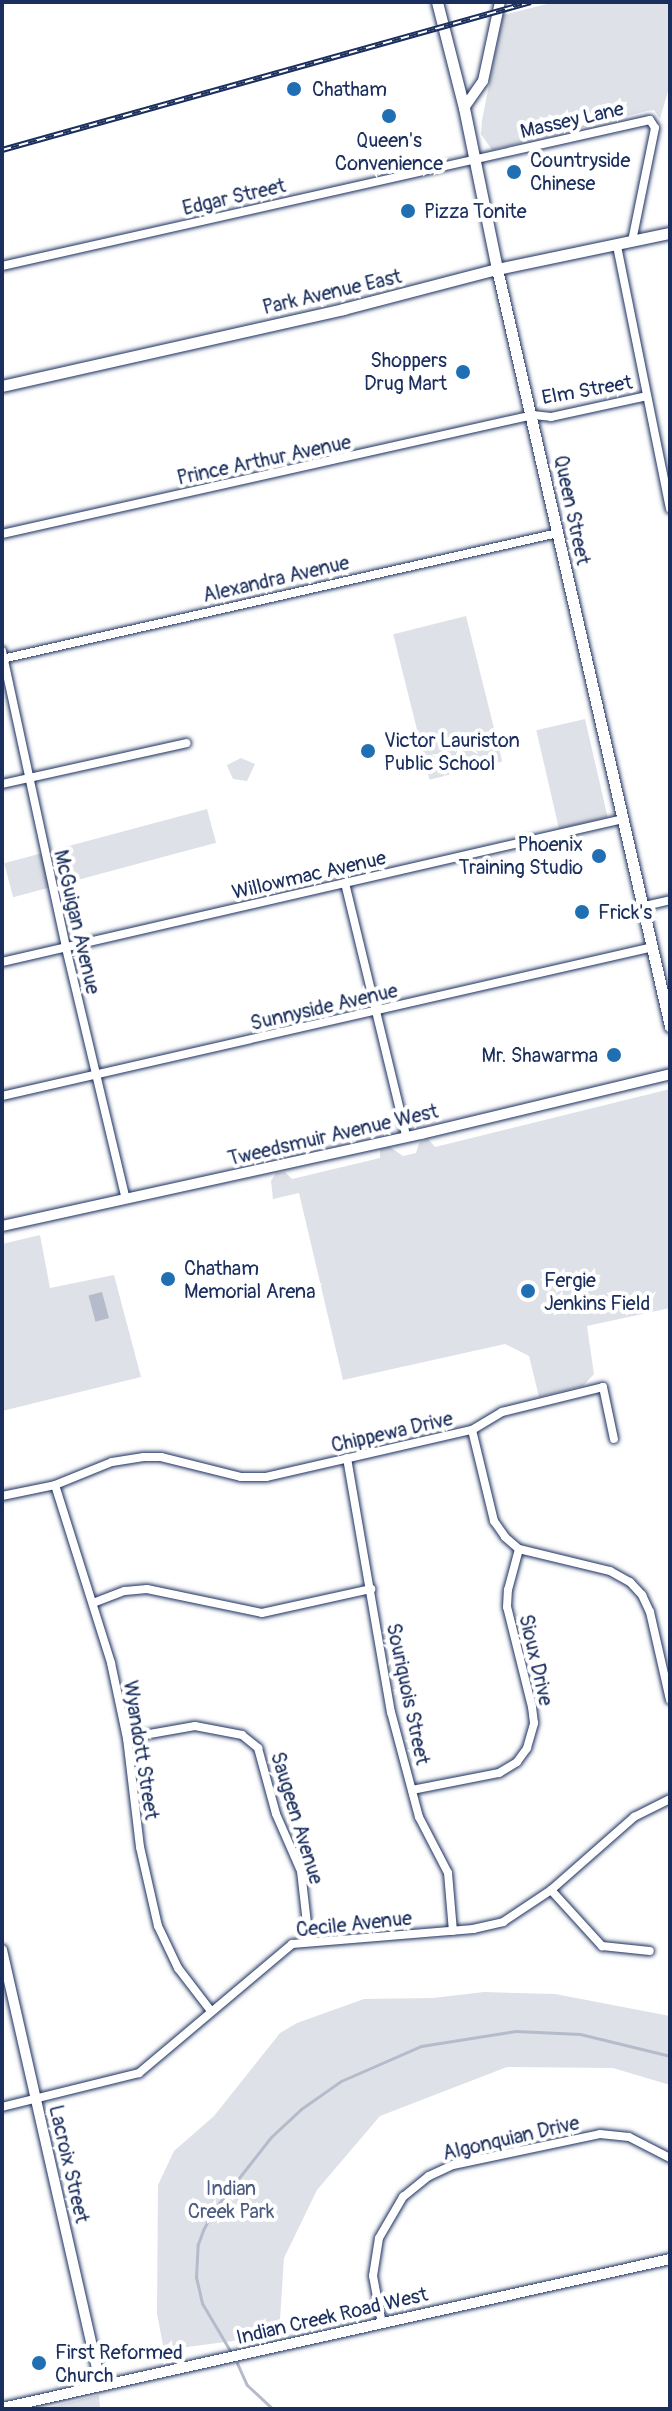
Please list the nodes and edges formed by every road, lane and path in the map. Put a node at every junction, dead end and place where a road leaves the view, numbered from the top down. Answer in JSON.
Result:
{"nodes":[{"id":1,"x":437,"y":2,"type":"edge"},
{"id":2,"x":500,"y":2,"type":"edge"},
{"id":3,"x":464,"y":108,"type":"junction"},
{"id":4,"x":474,"y":159,"type":"junction"},
{"id":5,"x":670,"y":233,"type":"edge"},
{"id":6,"x":632,"y":241,"type":"junction"},
{"id":7,"x":617,"y":246,"type":"junction"},
{"id":8,"x":2,"y":266,"type":"edge"},
{"id":9,"x":497,"y":269,"type":"junction"},
{"id":10,"x":2,"y":386,"type":"edge"},
{"id":11,"x":647,"y":396,"type":"junction"},
{"id":12,"x":533,"y":415,"type":"junction"},
{"id":13,"x":670,"y":509,"type":"edge"},
{"id":14,"x":558,"y":533,"type":"junction"},
{"id":15,"x":2,"y":534,"type":"edge"},
{"id":16,"x":3,"y":656,"type":"edge"},
{"id":17,"x":187,"y":743,"type":"dead end"},
{"id":18,"x":29,"y":779,"type":"junction"},
{"id":19,"x":2,"y":784,"type":"edge"},
{"id":20,"x":623,"y":819,"type":"junction"},
{"id":21,"x":345,"y":883,"type":"junction"},
{"id":22,"x":670,"y":900,"type":"edge"},
{"id":23,"x":645,"y":906,"type":"junction"},
{"id":24,"x":653,"y":947,"type":"junction"},
{"id":25,"x":66,"y":948,"type":"junction"},
{"id":26,"x":2,"y":962,"type":"edge"},
{"id":27,"x":376,"y":1012,"type":"junction"},
{"id":28,"x":670,"y":1026,"type":"edge"},
{"id":29,"x":95,"y":1074,"type":"junction"},
{"id":30,"x":670,"y":1074,"type":"edge"},
{"id":31,"x":2,"y":1096,"type":"edge"},
{"id":32,"x":406,"y":1136,"type":"junction"},
{"id":33,"x":126,"y":1199,"type":"junction"},
{"id":34,"x":2,"y":1226,"type":"edge"},
{"id":35,"x":472,"y":1430,"type":"junction"},
{"id":36,"x":614,"y":1439,"type":"dead end"},
{"id":37,"x":347,"y":1458,"type":"junction"},
{"id":38,"x":55,"y":1485,"type":"junction"},
{"id":39,"x":2,"y":1496,"type":"edge"},
{"id":40,"x":519,"y":1549,"type":"junction"},
{"id":41,"x":371,"y":1589,"type":"junction"},
{"id":42,"x":93,"y":1603,"type":"junction"},
{"id":43,"x":670,"y":1700,"type":"edge"},
{"id":44,"x":127,"y":1738,"type":"junction"},
{"id":45,"x":412,"y":1790,"type":"junction"},
{"id":46,"x":670,"y":1799,"type":"edge"},
{"id":47,"x":551,"y":1890,"type":"junction"},
{"id":48,"x":453,"y":1931,"type":"junction"},
{"id":49,"x":309,"y":1941,"type":"junction"},
{"id":50,"x":2,"y":1950,"type":"edge"},
{"id":51,"x":650,"y":1951,"type":"dead end"},
{"id":52,"x":211,"y":2011,"type":"junction"},
{"id":53,"x":36,"y":2099,"type":"junction"},
{"id":54,"x":2,"y":2107,"type":"edge"},
{"id":55,"x":670,"y":2158,"type":"edge"},
{"id":56,"x":670,"y":2259,"type":"edge"},
{"id":57,"x":382,"y":2324,"type":"junction"},
{"id":58,"x":101,"y":2386,"type":"junction"},
{"id":59,"x":2,"y":2408,"type":"edge"}],
"edges":[{"from":1,"to":3,"type":"main road","name":"Queen Street"},
{"from":2,"to":3,"type":"street"},
{"from":3,"to":4,"type":"main road","name":"Queen Street"},
{"from":4,"to":6,"type":"street","name":"Massey Lane"},
{"from":4,"to":8,"type":"street","name":"Edgar Street"},
{"from":4,"to":9,"type":"main road","name":"Queen Street"},
{"from":5,"to":6,"type":"main road","name":"Park Avenue East"},
{"from":6,"to":7,"type":"main road","name":"Park Avenue East"},
{"from":7,"to":9,"type":"main road","name":"Park Avenue East"},
{"from":7,"to":11,"type":"street"},
{"from":9,"to":10,"type":"main road","name":"Park Avenue East"},
{"from":9,"to":12,"type":"main road","name":"Queen Street"},
{"from":11,"to":12,"type":"street","name":"Elm Street"},
{"from":11,"to":13,"type":"street"},
{"from":12,"to":14,"type":"main road","name":"Queen Street"},
{"from":12,"to":15,"type":"street","name":"Prince Arthur Avenue"},
{"from":14,"to":16,"type":"street","name":"Alexandra Avenue"},
{"from":14,"to":20,"type":"main road","name":"Queen Street"},
{"from":16,"to":18,"type":"street","name":"McGuigan Avenue"},
{"from":17,"to":18,"type":"street"},
{"from":18,"to":19,"type":"street"},
{"from":18,"to":25,"type":"street","name":"McGuigan Avenue"},
{"from":20,"to":21,"type":"street","name":"Willowmac Avenue"},
{"from":20,"to":23,"type":"main road","name":"Queen Street"},
{"from":21,"to":25,"type":"street","name":"Willowmac Avenue"},
{"from":21,"to":27,"type":"street"},
{"from":22,"to":23,"type":"street"},
{"from":23,"to":24,"type":"main road","name":"Queen Street"},
{"from":24,"to":27,"type":"street","name":"Sunnyside Avenue"},
{"from":24,"to":28,"type":"main road","name":"Queen Street"},
{"from":25,"to":26,"type":"street","name":"Willowmac Avenue"},
{"from":25,"to":29,"type":"street","name":"McGuigan Avenue"},
{"from":27,"to":29,"type":"street","name":"Sunnyside Avenue"},
{"from":27,"to":32,"type":"street"},
{"from":29,"to":31,"type":"street","name":"Sunnyside Avenue"},
{"from":29,"to":33,"type":"street","name":"McGuigan Avenue"},
{"from":30,"to":32,"type":"street","name":"Tweedsmuir Avenue West"},
{"from":32,"to":33,"type":"street","name":"Tweedsmuir Avenue West"},
{"from":33,"to":34,"type":"street","name":"Tweedsmuir Avenue West"},
{"from":35,"to":36,"type":"street"},
{"from":35,"to":37,"type":"street","name":"Chippewa Drive"},
{"from":35,"to":40,"type":"street","name":"Chippewa Drive"},
{"from":37,"to":38,"type":"street","name":"Chippewa Drive"},
{"from":37,"to":41,"type":"street","name":"Souriquois Street"},
{"from":38,"to":39,"type":"street","name":"Chippewa Drive"},
{"from":38,"to":42,"type":"street","name":"Wyandott Street"},
{"from":40,"to":43,"type":"street"},
{"from":40,"to":45,"type":"street","name":"Sioux Drive"},
{"from":41,"to":42,"type":"street"},
{"from":41,"to":45,"type":"street","name":"Souriquois Street"},
{"from":42,"to":44,"type":"street","name":"Wyandott Street"},
{"from":44,"to":49,"type":"street","name":"Saugeen Avenue"},
{"from":44,"to":52,"type":"street","name":"Wyandott Street"},
{"from":45,"to":48,"type":"street","name":"Souriquois Street"},
{"from":46,"to":47,"type":"street","name":"Cecile Avenue"},
{"from":47,"to":48,"type":"street","name":"Cecile Avenue"},
{"from":47,"to":51,"type":"street"},
{"from":48,"to":49,"type":"street","name":"Cecile Avenue"},
{"from":49,"to":52,"type":"street","name":"Cecile Avenue"},
{"from":50,"to":53,"type":"street","name":"Lacroix Street"},
{"from":52,"to":53,"type":"street","name":"Cecile Avenue"},
{"from":53,"to":54,"type":"street","name":"Cecile Avenue"},
{"from":53,"to":58,"type":"street","name":"Lacroix Street"},
{"from":55,"to":57,"type":"street","name":"Algonquian Drive"},
{"from":56,"to":57,"type":"street","name":"Indian Creek Road West"},
{"from":57,"to":58,"type":"street","name":"Indian Creek Road West"},
{"from":58,"to":59,"type":"street","name":"Indian Creek Road West"}]}
